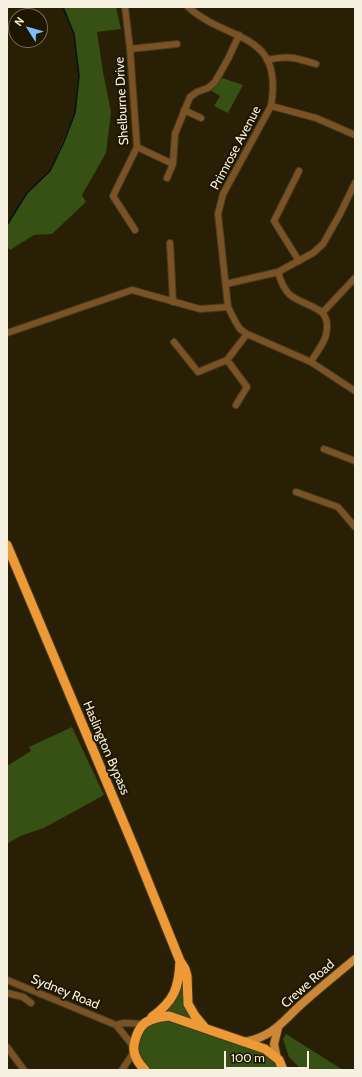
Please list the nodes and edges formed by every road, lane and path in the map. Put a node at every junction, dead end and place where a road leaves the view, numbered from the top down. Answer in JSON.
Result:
{"nodes":[{"id":1,"x":125,"y":7,"type":"edge"},
{"id":2,"x":188,"y":7,"type":"edge"},
{"id":3,"x":239,"y":35,"type":"junction"},
{"id":4,"x":178,"y":44,"type":"dead end"},
{"id":5,"x":130,"y":49,"type":"junction"},
{"id":6,"x":267,"y":60,"type":"junction"},
{"id":7,"x":316,"y":64,"type":"dead end"},
{"id":8,"x":271,"y":106,"type":"junction"},
{"id":9,"x":184,"y":110,"type":"junction"},
{"id":10,"x":201,"y":118,"type":"dead end"},
{"id":11,"x":355,"y":135,"type":"edge"},
{"id":12,"x":138,"y":147,"type":"junction"},
{"id":13,"x":173,"y":164,"type":"junction"},
{"id":14,"x":299,"y":171,"type":"dead end"},
{"id":15,"x":167,"y":178,"type":"dead end"},
{"id":16,"x":355,"y":183,"type":"edge"},
{"id":17,"x":135,"y":230,"type":"dead end"},
{"id":18,"x":170,"y":243,"type":"dead end"},
{"id":19,"x":299,"y":261,"type":"junction"},
{"id":20,"x":278,"y":272,"type":"junction"},
{"id":21,"x":355,"y":278,"type":"edge"},
{"id":22,"x":226,"y":284,"type":"junction"},
{"id":23,"x":172,"y":302,"type":"junction"},
{"id":24,"x":228,"y":307,"type":"junction"},
{"id":25,"x":323,"y":312,"type":"junction"},
{"id":26,"x":7,"y":333,"type":"edge"},
{"id":27,"x":247,"y":334,"type":"junction"},
{"id":28,"x":174,"y":342,"type":"dead end"},
{"id":29,"x":227,"y":360,"type":"junction"},
{"id":30,"x":311,"y":362,"type":"junction"},
{"id":31,"x":355,"y":391,"type":"edge"},
{"id":32,"x":236,"y":405,"type":"dead end"},
{"id":33,"x":324,"y":449,"type":"dead end"},
{"id":34,"x":355,"y":461,"type":"edge"},
{"id":35,"x":296,"y":492,"type":"dead end"},
{"id":36,"x":355,"y":527,"type":"edge"},
{"id":37,"x":7,"y":545,"type":"edge"},
{"id":38,"x":355,"y":959,"type":"edge"},
{"id":39,"x":180,"y":961,"type":"junction"},
{"id":40,"x":7,"y":980,"type":"edge"},
{"id":41,"x":7,"y":993,"type":"edge"},
{"id":42,"x":31,"y":1003,"type":"dead end"},
{"id":43,"x":145,"y":1023,"type":"junction"},
{"id":44,"x":116,"y":1025,"type":"junction"},
{"id":45,"x":205,"y":1028,"type":"junction"},
{"id":46,"x":278,"y":1028,"type":"junction"},
{"id":47,"x":245,"y":1042,"type":"junction"},
{"id":48,"x":7,"y":1047,"type":"edge"},
{"id":49,"x":134,"y":1051,"type":"junction"},
{"id":50,"x":278,"y":1059,"type":"junction"},
{"id":51,"x":24,"y":1070,"type":"edge"},
{"id":52,"x":122,"y":1070,"type":"edge"},
{"id":53,"x":145,"y":1070,"type":"edge"},
{"id":54,"x":283,"y":1070,"type":"edge"},
{"id":55,"x":288,"y":1070,"type":"edge"}],
"edges":[{"from":1,"to":5,"type":"street","name":"Shelburne Drive"},
{"from":2,"to":3,"type":"street","name":"Primrose Avenue"},
{"from":3,"to":6,"type":"street","name":"Primrose Avenue"},
{"from":3,"to":9,"type":"street"},
{"from":4,"to":5,"type":"street"},
{"from":5,"to":12,"type":"street","name":"Shelburne Drive"},
{"from":6,"to":7,"type":"street"},
{"from":6,"to":8,"type":"street","name":"Primrose Avenue"},
{"from":8,"to":11,"type":"street"},
{"from":8,"to":22,"type":"street","name":"Primrose Avenue"},
{"from":9,"to":10,"type":"street"},
{"from":9,"to":13,"type":"street"},
{"from":12,"to":13,"type":"street"},
{"from":12,"to":17,"type":"street","name":"Shelburne Drive"},
{"from":13,"to":15,"type":"street"},
{"from":14,"to":19,"type":"street"},
{"from":16,"to":19,"type":"street"},
{"from":18,"to":23,"type":"street"},
{"from":19,"to":20,"type":"street"},
{"from":20,"to":22,"type":"street"},
{"from":20,"to":25,"type":"street"},
{"from":21,"to":25,"type":"street"},
{"from":22,"to":24,"type":"street","name":"Primrose Avenue"},
{"from":23,"to":24,"type":"street"},
{"from":23,"to":26,"type":"street"},
{"from":24,"to":27,"type":"street","name":"Primrose Avenue"},
{"from":25,"to":30,"type":"street"},
{"from":27,"to":29,"type":"street"},
{"from":27,"to":30,"type":"street","name":"Primrose Avenue"},
{"from":28,"to":29,"type":"street"},
{"from":29,"to":32,"type":"street"},
{"from":30,"to":31,"type":"street","name":"Primrose Avenue"},
{"from":33,"to":34,"type":"street"},
{"from":35,"to":36,"type":"street"},
{"from":37,"to":39,"type":"highway","name":"Haslington Bypass"},
{"from":38,"to":46,"type":"main road","name":"Crewe Road"},
{"from":39,"to":43,"type":"highway","name":"Haslington Bypass"},
{"from":39,"to":45,"type":"highway","name":"Haslington Bypass"},
{"from":40,"to":44,"type":"street","name":"Sydney Road"},
{"from":41,"to":42,"type":"street","name":"Sydney Road"},
{"from":43,"to":44,"type":"street","name":"Sydney Road"},
{"from":43,"to":45,"type":"highway"},
{"from":43,"to":49,"type":"highway"},
{"from":44,"to":49,"type":"street","name":"Sydney Road"},
{"from":45,"to":47,"type":"highway"},
{"from":46,"to":47,"type":"main road","name":"Crewe Road"},
{"from":46,"to":50,"type":"main road"},
{"from":47,"to":50,"type":"highway"},
{"from":48,"to":51,"type":"street"},
{"from":49,"to":52,"type":"street"},
{"from":49,"to":53,"type":"highway"},
{"from":50,"to":54,"type":"highway"},
{"from":50,"to":55,"type":"highway"}]}
